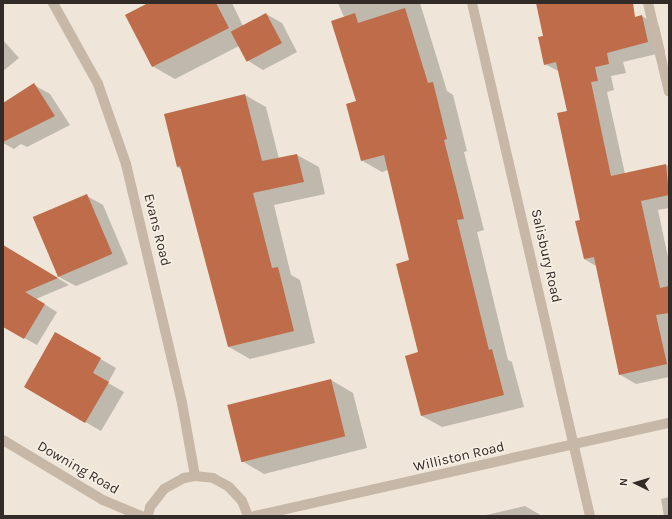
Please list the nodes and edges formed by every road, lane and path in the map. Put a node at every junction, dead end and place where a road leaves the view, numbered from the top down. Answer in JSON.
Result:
{"nodes":[{"id":1,"x":53,"y":3,"type":"edge"},
{"id":2,"x":472,"y":3,"type":"edge"},
{"id":3,"x":648,"y":3,"type":"edge"},
{"id":4,"x":669,"y":92,"type":"edge"},
{"id":5,"x":669,"y":423,"type":"edge"},
{"id":6,"x":3,"y":440,"type":"edge"},
{"id":7,"x":574,"y":445,"type":"junction"},
{"id":8,"x":195,"y":476,"type":"junction"},
{"id":9,"x":141,"y":516,"type":"edge"},
{"id":10,"x":148,"y":516,"type":"edge"},
{"id":11,"x":248,"y":516,"type":"edge"},
{"id":12,"x":255,"y":516,"type":"edge"},
{"id":13,"x":590,"y":516,"type":"edge"}],
"edges":[{"from":1,"to":8,"type":"street","name":"Evans Road"},
{"from":2,"to":7,"type":"street","name":"Salisbury Road"},
{"from":3,"to":4,"type":"street"},
{"from":5,"to":7,"type":"street","name":"Williston Road"},
{"from":6,"to":9,"type":"street","name":"Downing Road"},
{"from":7,"to":12,"type":"street","name":"Williston Road"},
{"from":7,"to":13,"type":"street","name":"Salisbury Road"},
{"from":8,"to":10,"type":"street"},
{"from":8,"to":11,"type":"street"}]}
